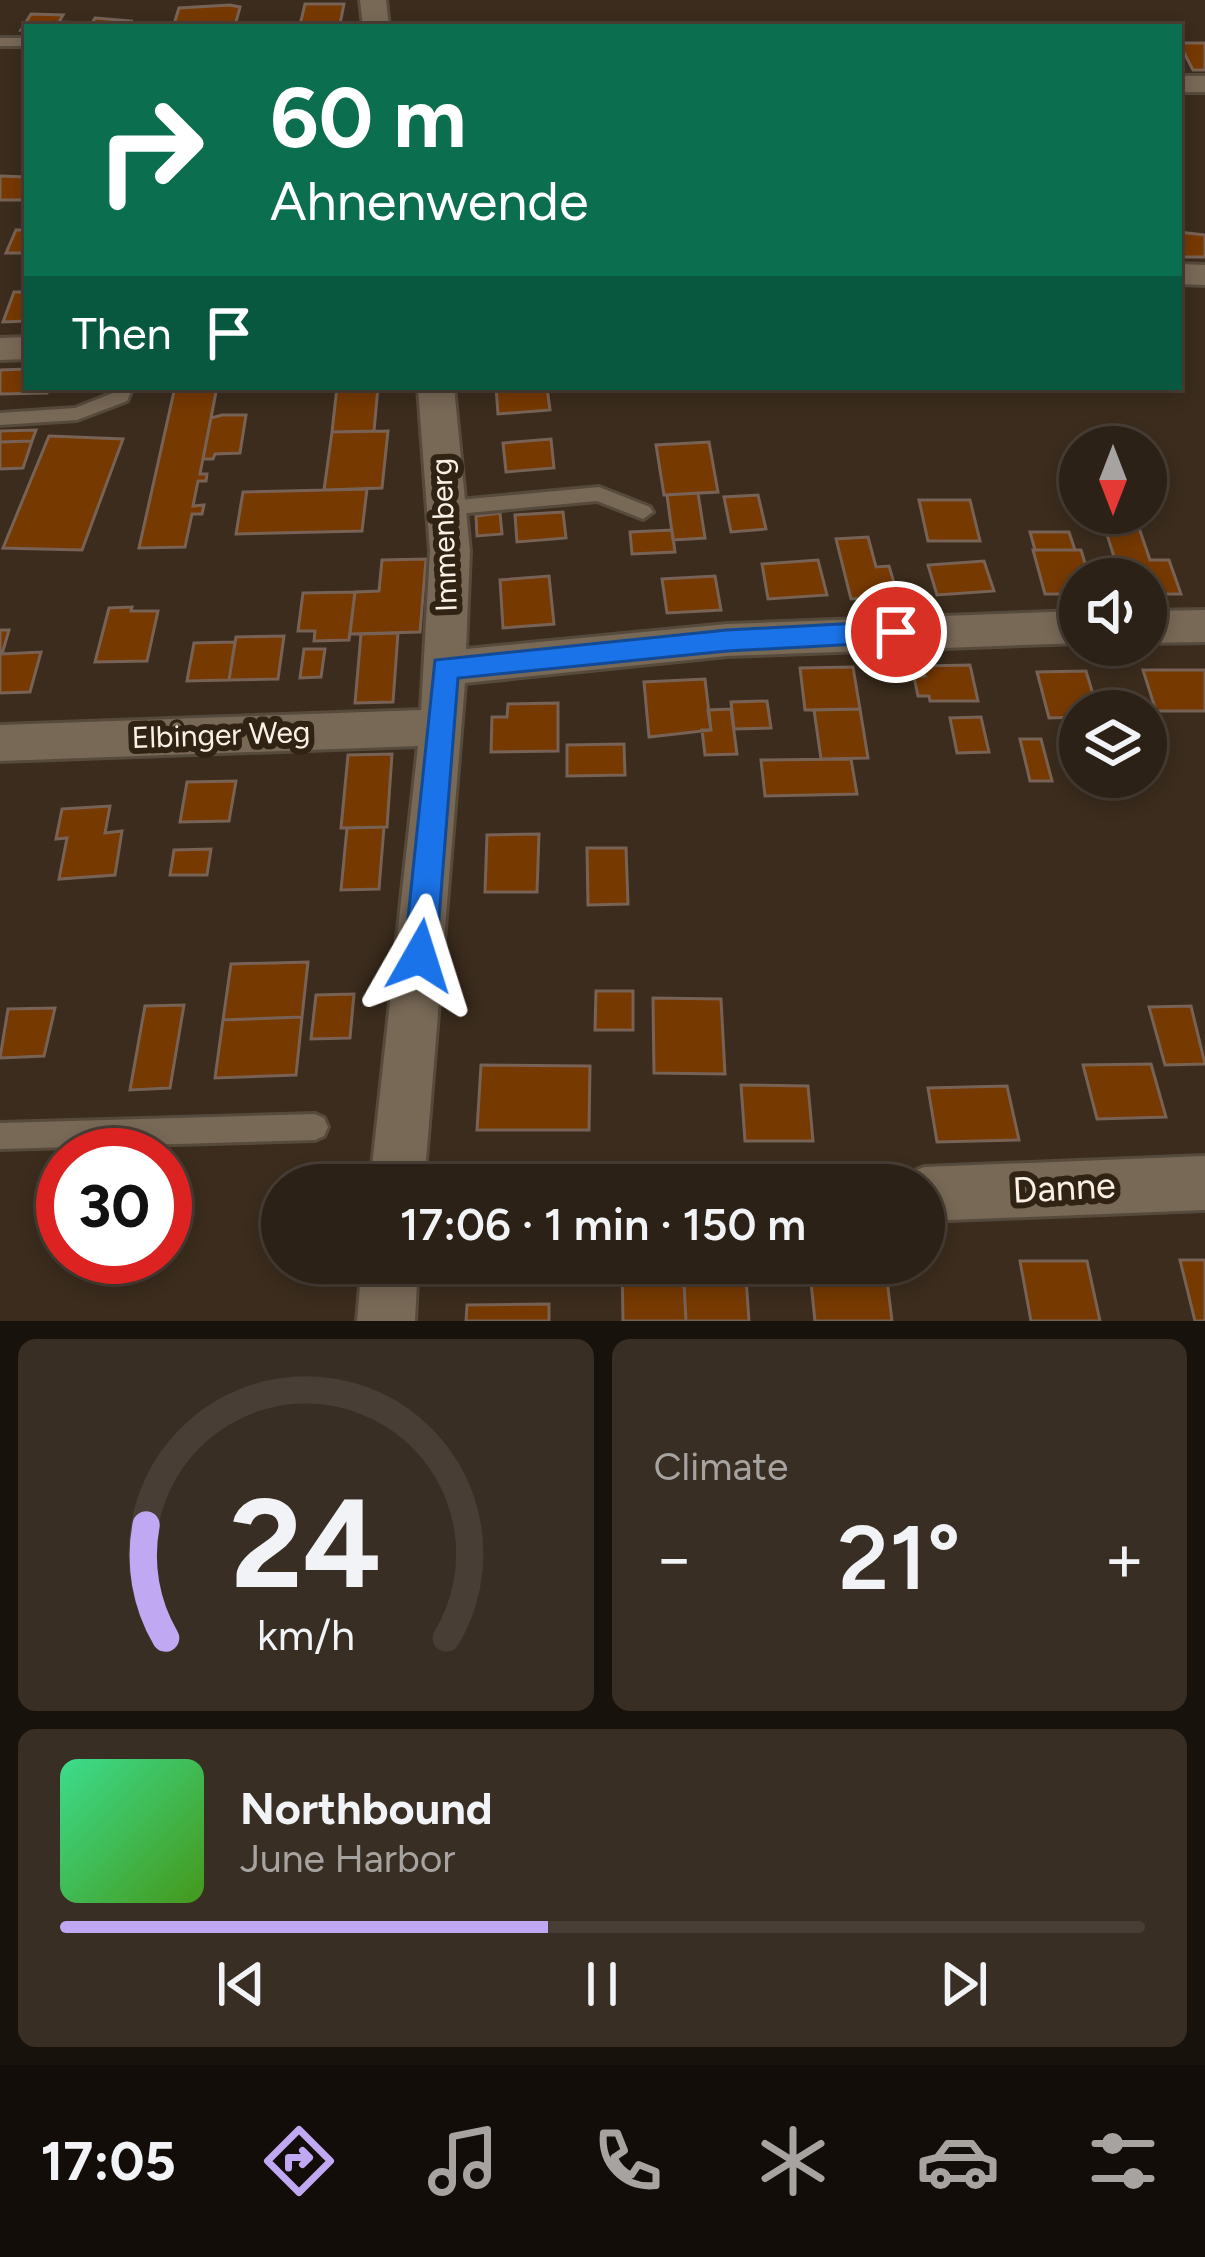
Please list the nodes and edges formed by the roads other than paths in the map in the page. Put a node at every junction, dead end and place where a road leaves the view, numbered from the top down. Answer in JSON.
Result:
{"nodes":[{"id":1,"x":123,"y":390,"type":"edge"},
{"id":2,"x":436,"y":390,"type":"edge"},
{"id":3,"x":0,"y":419,"type":"edge"},
{"id":4,"x":447,"y":508,"type":"junction"},
{"id":5,"x":643,"y":512,"type":"dead end"},
{"id":6,"x":1205,"y":626,"type":"edge"},
{"id":7,"x":1167,"y":627,"type":"edge"},
{"id":8,"x":1059,"y":628,"type":"edge"},
{"id":9,"x":445,"y":668,"type":"junction"},
{"id":10,"x":442,"y":727,"type":"junction"},
{"id":11,"x":0,"y":743,"type":"edge"},
{"id":12,"x":315,"y":1126,"type":"dead end"},
{"id":13,"x":0,"y":1136,"type":"edge"},
{"id":14,"x":399,"y":1164,"type":"edge"},
{"id":15,"x":1205,"y":1183,"type":"edge"},
{"id":16,"x":945,"y":1193,"type":"edge"},
{"id":17,"x":389,"y":1284,"type":"edge"},
{"id":18,"x":386,"y":1321,"type":"edge"}],
"edges":[{"from":1,"to":3,"type":"lane"},
{"from":2,"to":4,"type":"street","name":"Immenberg"},
{"from":4,"to":5,"type":"lane"},
{"from":4,"to":9,"type":"street","name":"Immenberg"},
{"from":6,"to":7,"type":"street"},
{"from":8,"to":9,"type":"street"},
{"from":9,"to":10,"type":"street","name":"Immenberg"},
{"from":10,"to":11,"type":"street","name":"Elbinger Weg"},
{"from":10,"to":14,"type":"street","name":"Immenberg"},
{"from":12,"to":13,"type":"lane"},
{"from":15,"to":16,"type":"street","name":"Danne"},
{"from":17,"to":18,"type":"street"}]}
